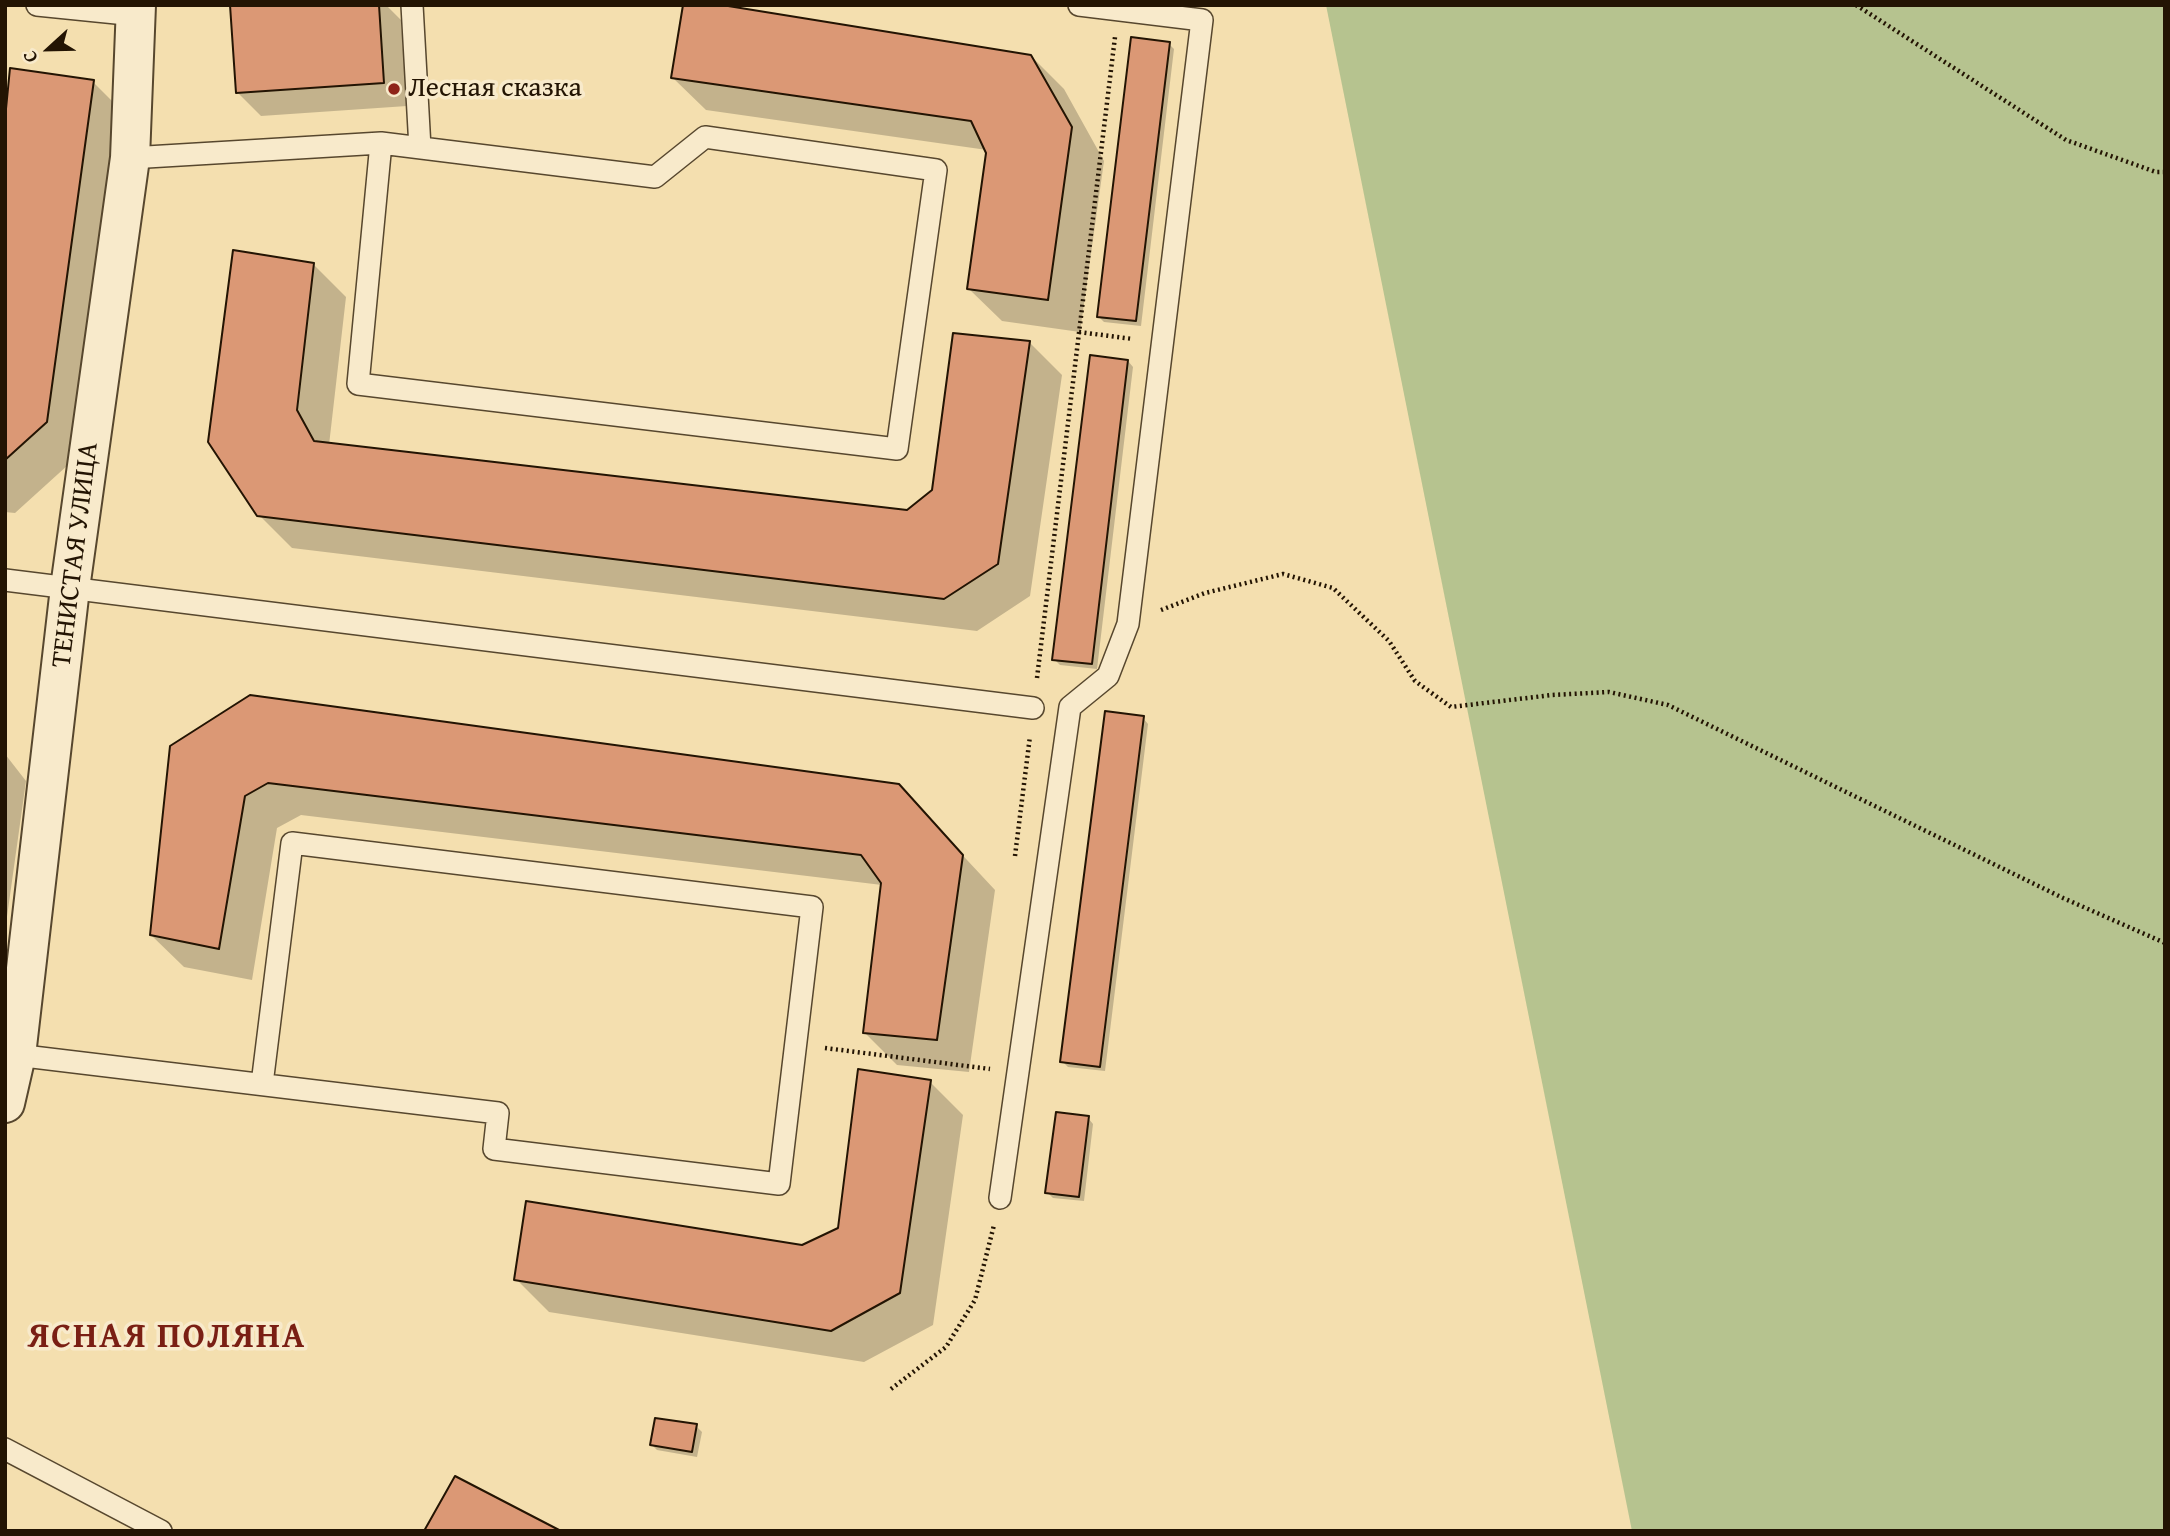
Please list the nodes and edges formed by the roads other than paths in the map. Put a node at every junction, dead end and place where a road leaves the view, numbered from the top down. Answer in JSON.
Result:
{"nodes":[{"id":1,"x":37,"y":5,"type":"edge"},
{"id":2,"x":412,"y":5,"type":"edge"},
{"id":3,"x":1079,"y":5,"type":"edge"},
{"id":4,"x":136,"y":10,"type":"edge"},
{"id":5,"x":381,"y":143,"type":"junction"},
{"id":6,"x":420,"y":148,"type":"junction"},
{"id":7,"x":130,"y":158,"type":"junction"},
{"id":8,"x":5,"y":580,"type":"edge"},
{"id":9,"x":70,"y":588,"type":"junction"},
{"id":10,"x":1033,"y":708,"type":"road end"},
{"id":11,"x":16,"y":1055,"type":"junction"},
{"id":12,"x":262,"y":1084,"type":"junction"},
{"id":13,"x":5,"y":1103,"type":"edge"},
{"id":14,"x":1000,"y":1198,"type":"road end"},
{"id":15,"x":5,"y":1449,"type":"edge"},
{"id":16,"x":161,"y":1531,"type":"edge"}],
"edges":[{"from":1,"to":4,"type":"lane"},
{"from":2,"to":6,"type":"lane"},
{"from":3,"to":14,"type":"lane"},
{"from":4,"to":7,"type":"street","name":"ТЕНИСТАЯ УЛИЦА"},
{"from":5,"to":6,"type":"lane"},
{"from":5,"to":6,"type":"lane"},
{"from":5,"to":7,"type":"lane"},
{"from":7,"to":9,"type":"street","name":"ТЕНИСТАЯ УЛИЦА"},
{"from":8,"to":9,"type":"lane"},
{"from":9,"to":10,"type":"lane"},
{"from":9,"to":11,"type":"street","name":"ТЕНИСТАЯ УЛИЦА"},
{"from":11,"to":12,"type":"lane"},
{"from":11,"to":13,"type":"street","name":"ТЕНИСТАЯ УЛИЦА"},
{"from":12,"to":12,"type":"lane"},
{"from":15,"to":16,"type":"lane"}]}
